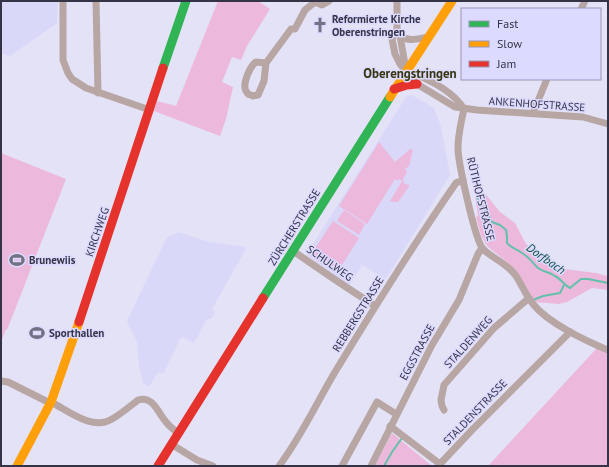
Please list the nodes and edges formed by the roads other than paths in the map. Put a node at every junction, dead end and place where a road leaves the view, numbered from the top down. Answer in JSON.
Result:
{"nodes":[{"id":1,"x":63,"y":1,"type":"edge"},
{"id":2,"x":96,"y":1,"type":"edge"},
{"id":3,"x":186,"y":1,"type":"edge"},
{"id":4,"x":329,"y":1,"type":"edge"},
{"id":5,"x":396,"y":1,"type":"edge"},
{"id":6,"x":452,"y":1,"type":"edge"},
{"id":7,"x":399,"y":32,"type":"junction"},
{"id":8,"x":428,"y":37,"type":"junction"},
{"id":9,"x":266,"y":63,"type":"junction"},
{"id":10,"x":406,"y":71,"type":"junction"},
{"id":11,"x":547,"y":80,"type":"edge"},
{"id":12,"x":417,"y":84,"type":"junction"},
{"id":13,"x":394,"y":89,"type":"junction"},
{"id":14,"x":98,"y":93,"type":"junction"},
{"id":15,"x":464,"y":109,"type":"junction"},
{"id":16,"x":150,"y":110,"type":"junction"},
{"id":17,"x":533,"y":113,"type":"junction"},
{"id":18,"x":608,"y":124,"type":"edge"},
{"id":19,"x":463,"y":180,"type":"junction"},
{"id":20,"x":482,"y":248,"type":"junction"},
{"id":21,"x":293,"y":251,"type":"junction"},
{"id":22,"x":529,"y":298,"type":"junction"},
{"id":23,"x":375,"y":306,"type":"junction"},
{"id":24,"x":570,"y":332,"type":"junction"},
{"id":25,"x":608,"y":350,"type":"edge"},
{"id":26,"x":1,"y":381,"type":"edge"},
{"id":27,"x":50,"y":402,"type":"junction"},
{"id":28,"x":444,"y":410,"type":"dead end"},
{"id":29,"x":396,"y":414,"type":"junction"},
{"id":30,"x":390,"y":426,"type":"junction"},
{"id":31,"x":178,"y":433,"type":"junction"},
{"id":32,"x":171,"y":444,"type":"junction"},
{"id":33,"x":16,"y":466,"type":"edge"},
{"id":34,"x":158,"y":466,"type":"edge"},
{"id":35,"x":213,"y":466,"type":"edge"},
{"id":36,"x":279,"y":466,"type":"edge"},
{"id":37,"x":342,"y":466,"type":"edge"},
{"id":38,"x":371,"y":466,"type":"edge"}],
"edges":[{"from":1,"to":14,"type":"street"},
{"from":2,"to":14,"type":"street"},
{"from":3,"to":16,"type":"main road","name":"KIRCHWEG"},
{"from":4,"to":9,"type":"street"},
{"from":5,"to":7,"type":"street"},
{"from":6,"to":8,"type":"main road","name":"ZÜRCHERSTRASSE"},
{"from":7,"to":8,"type":"street"},
{"from":7,"to":10,"type":"street"},
{"from":8,"to":10,"type":"main road","name":"ZÜRCHERSTRASSE"},
{"from":9,"to":9,"type":"street"},
{"from":10,"to":12,"type":"street"},
{"from":10,"to":13,"type":"main road","name":"ZÜRCHERSTRASSE"},
{"from":10,"to":15,"type":"street"},
{"from":11,"to":17,"type":"street"},
{"from":12,"to":13,"type":"main road"},
{"from":12,"to":15,"type":"street"},
{"from":13,"to":21,"type":"main road","name":"ZÜRCHERSTRASSE"},
{"from":14,"to":16,"type":"street"},
{"from":15,"to":17,"type":"street","name":"ANKENHOFSTRASSE"},
{"from":15,"to":19,"type":"street","name":"RÜTIHOFSTRASSE"},
{"from":16,"to":27,"type":"main road","name":"KIRCHWEG"},
{"from":17,"to":18,"type":"street","name":"ANKENHOFSTRASSE"},
{"from":19,"to":20,"type":"street","name":"RÜTIHOFSTRASSE"},
{"from":19,"to":23,"type":"street","name":"REBBERGSTRASSE"},
{"from":20,"to":22,"type":"street","name":"RÜTIHOFSTRASSE"},
{"from":20,"to":29,"type":"street","name":"EGGSTRASSE"},
{"from":21,"to":23,"type":"street","name":"SCHULWEG"},
{"from":21,"to":31,"type":"main road","name":"ZÜRCHERSTRASSE"},
{"from":22,"to":24,"type":"street","name":"RÜTIHOFSTRASSE"},
{"from":22,"to":28,"type":"street","name":"STALDENWEG"},
{"from":23,"to":36,"type":"street","name":"REBBERGSTRASSE"},
{"from":24,"to":25,"type":"street","name":"RÜTIHOFSTRASSE"},
{"from":24,"to":30,"type":"street","name":"STALDENSTRASSE"},
{"from":26,"to":27,"type":"street"},
{"from":27,"to":31,"type":"street"},
{"from":27,"to":33,"type":"main road","name":"KIRCHWEG"},
{"from":29,"to":30,"type":"street","name":"EGGSTRASSE"},
{"from":29,"to":37,"type":"street"},
{"from":30,"to":38,"type":"street","name":"EGGSTRASSE"},
{"from":31,"to":32,"type":"main road","name":"ZÜRCHERSTRASSE"},
{"from":32,"to":34,"type":"main road","name":"ZÜRCHERSTRASSE"},
{"from":32,"to":35,"type":"street"}]}
